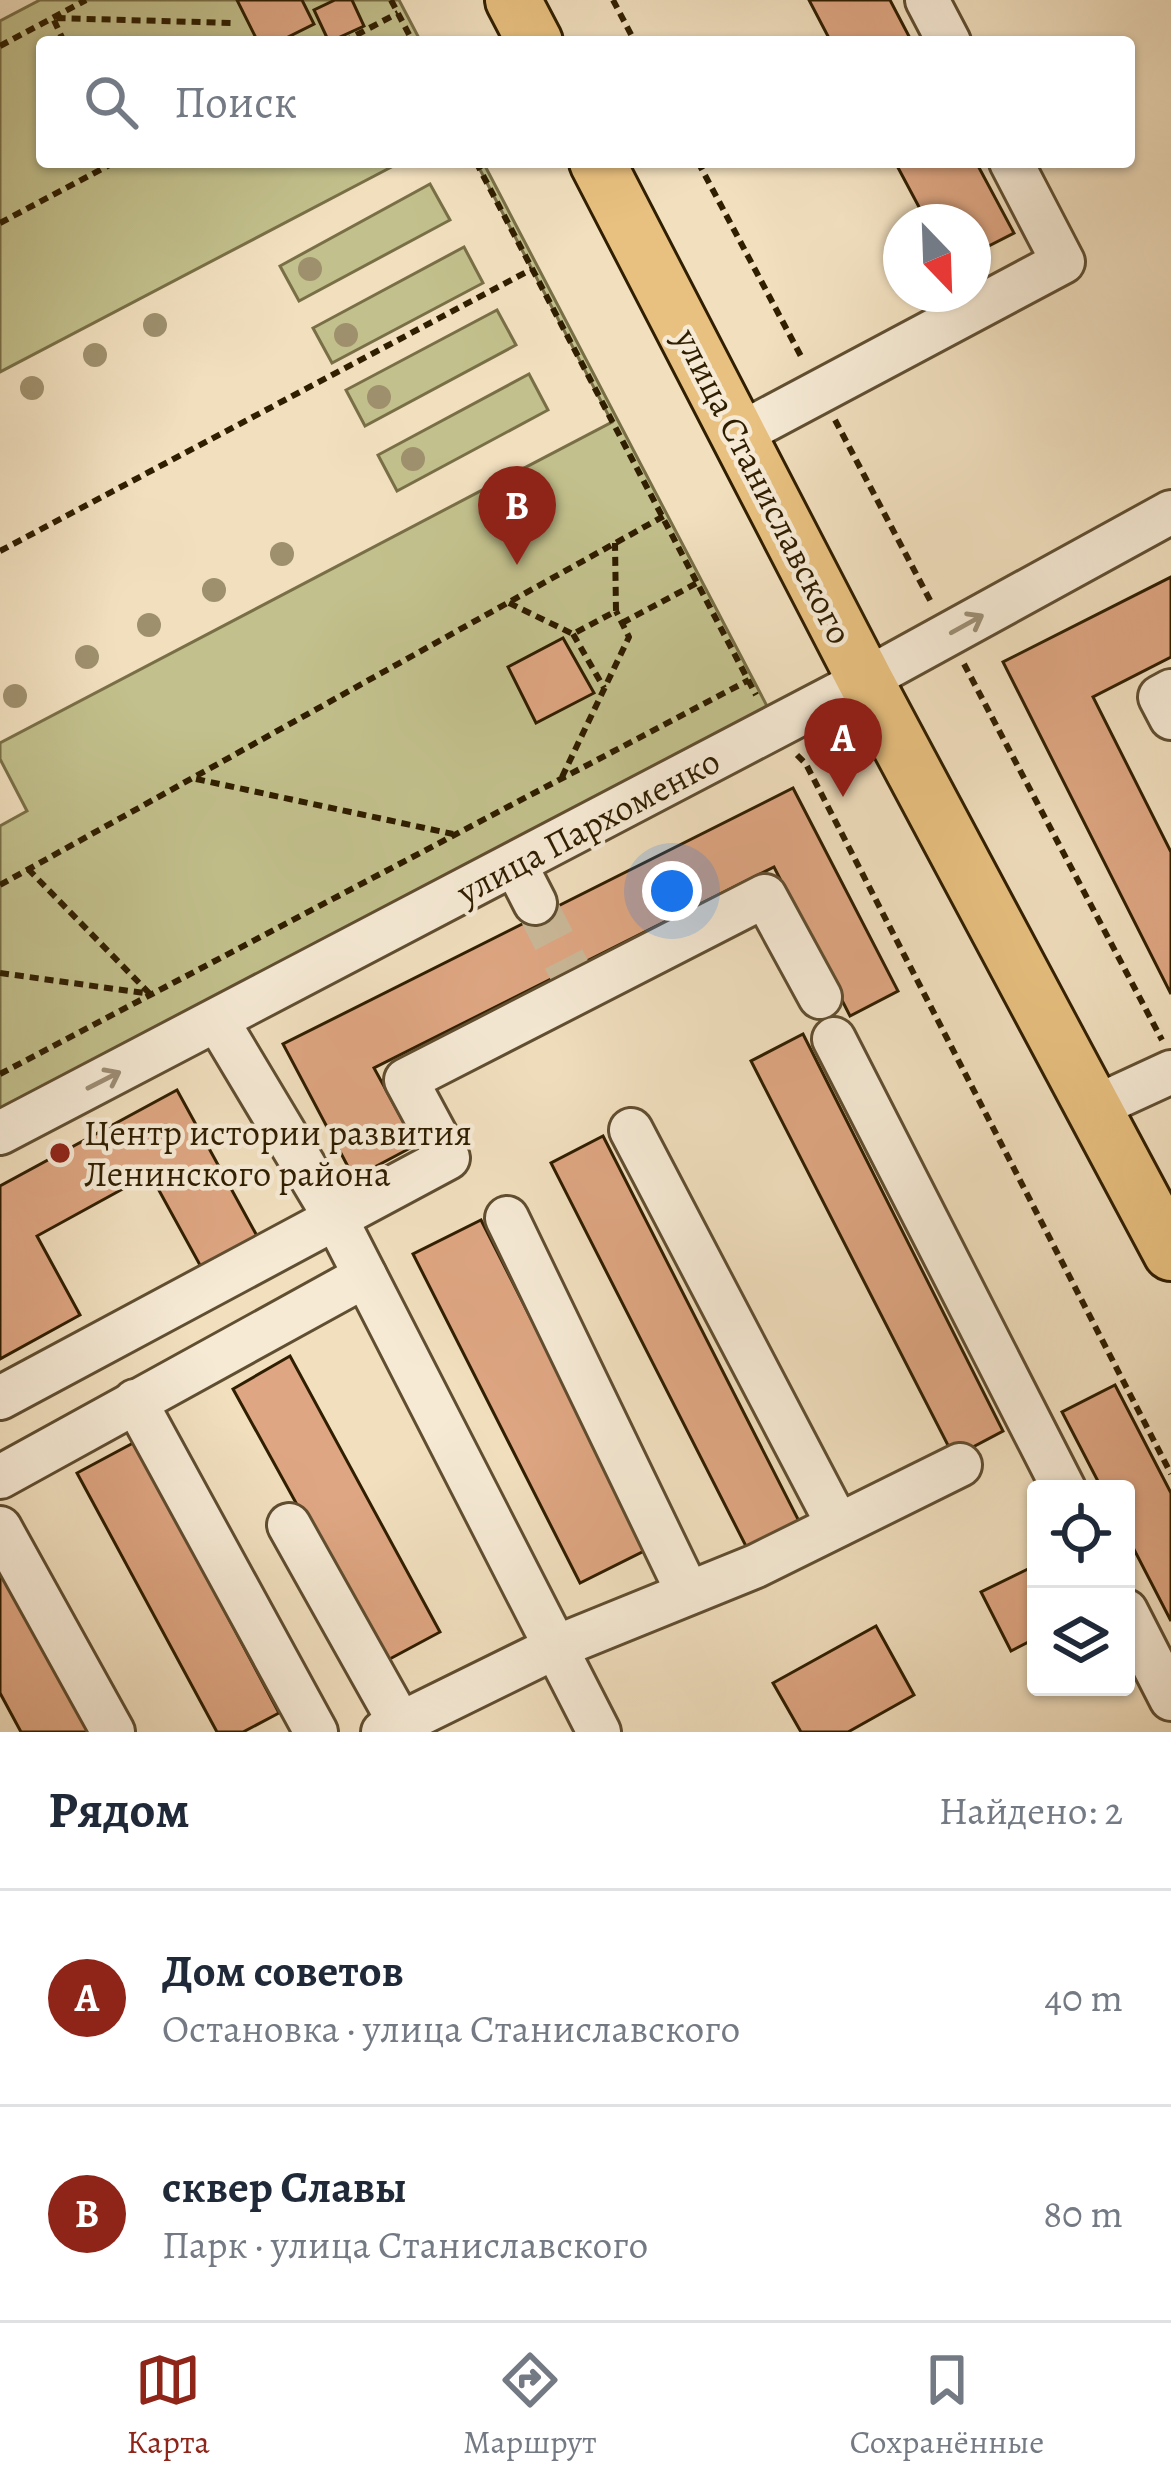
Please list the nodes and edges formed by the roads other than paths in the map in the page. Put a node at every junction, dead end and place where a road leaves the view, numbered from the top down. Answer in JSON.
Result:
{"nodes":[{"id":1,"x":927,"y":0,"type":"edge"},
{"id":2,"x":946,"y":36,"type":"edge"},
{"id":3,"x":600,"y":168,"type":"edge"},
{"id":4,"x":1014,"y":168,"type":"edge"},
{"id":5,"x":738,"y":435,"type":"junction"},
{"id":6,"x":1171,"y":512,"type":"edge"},
{"id":7,"x":865,"y":680,"type":"junction"},
{"id":8,"x":1171,"y":691,"type":"edge"},
{"id":9,"x":1171,"y":718,"type":"edge"},
{"id":10,"x":515,"y":864,"type":"junction"},
{"id":11,"x":535,"y":902,"type":"tunnel mouth"},
{"id":12,"x":820,"y":997,"type":"dead end"},
{"id":13,"x":218,"y":1022,"type":"junction"},
{"id":14,"x":834,"y":1039,"type":"dead end"},
{"id":15,"x":1171,"y":1072,"type":"edge"},
{"id":16,"x":1093,"y":1108,"type":"junction"},
{"id":17,"x":632,"y":1130,"type":"dead end"},
{"id":18,"x":0,"y":1133,"type":"edge"},
{"id":19,"x":506,"y":1218,"type":"dead end"},
{"id":20,"x":335,"y":1220,"type":"junction"},
{"id":21,"x":1171,"y":1253,"type":"edge"},
{"id":22,"x":365,"y":1276,"type":"junction"},
{"id":23,"x":0,"y":1398,"type":"edge"},
{"id":24,"x":135,"y":1401,"type":"junction"},
{"id":25,"x":960,"y":1465,"type":"dead end"},
{"id":26,"x":0,"y":1477,"type":"edge"},
{"id":27,"x":1059,"y":1480,"type":"edge"},
{"id":28,"x":289,"y":1525,"type":"dead end"},
{"id":29,"x":838,"y":1525,"type":"junction"},
{"id":30,"x":0,"y":1528,"type":"edge"},
{"id":31,"x":688,"y":1593,"type":"junction"},
{"id":32,"x":1135,"y":1628,"type":"edge"},
{"id":33,"x":554,"y":1648,"type":"junction"},
{"id":34,"x":1171,"y":1699,"type":"edge"},
{"id":35,"x":392,"y":1728,"type":"edge"},
{"id":36,"x":113,"y":1732,"type":"edge"},
{"id":37,"x":316,"y":1732,"type":"edge"},
{"id":38,"x":599,"y":1732,"type":"edge"}],
"edges":[{"from":1,"to":2,"type":"street"},
{"from":3,"to":5,"type":"main road","name":"улица Станиславского"},
{"from":4,"to":5,"type":"street"},
{"from":5,"to":7,"type":"main road","name":"улица Станиславского"},
{"from":7,"to":6,"type":"street","name":"улица Пархоменко","one_way":true},
{"from":7,"to":10,"type":"street","name":"улица Пархоменко"},
{"from":7,"to":16,"type":"main road","name":"улица Станиславского"},
{"from":8,"to":9,"type":"street"},
{"from":10,"to":11,"type":"street"},
{"from":10,"to":13,"type":"street","name":"улица Пархоменко"},
{"from":12,"to":20,"type":"street"},
{"from":18,"to":13,"type":"street","name":"улица Пархоменко","one_way":true},
{"from":13,"to":20,"type":"street"},
{"from":14,"to":27,"type":"street"},
{"from":15,"to":16,"type":"street"},
{"from":16,"to":21,"type":"main road","name":"улица Станиславского"},
{"from":17,"to":29,"type":"street"},
{"from":19,"to":31,"type":"street"},
{"from":20,"to":22,"type":"street"},
{"from":20,"to":23,"type":"street"},
{"from":22,"to":24,"type":"street"},
{"from":22,"to":33,"type":"street"},
{"from":24,"to":26,"type":"street"},
{"from":24,"to":37,"type":"street"},
{"from":25,"to":29,"type":"street"},
{"from":28,"to":35,"type":"street"},
{"from":29,"to":31,"type":"street"},
{"from":30,"to":36,"type":"street"},
{"from":31,"to":33,"type":"street"},
{"from":32,"to":34,"type":"street"},
{"from":33,"to":35,"type":"street"},
{"from":33,"to":38,"type":"street"}]}
